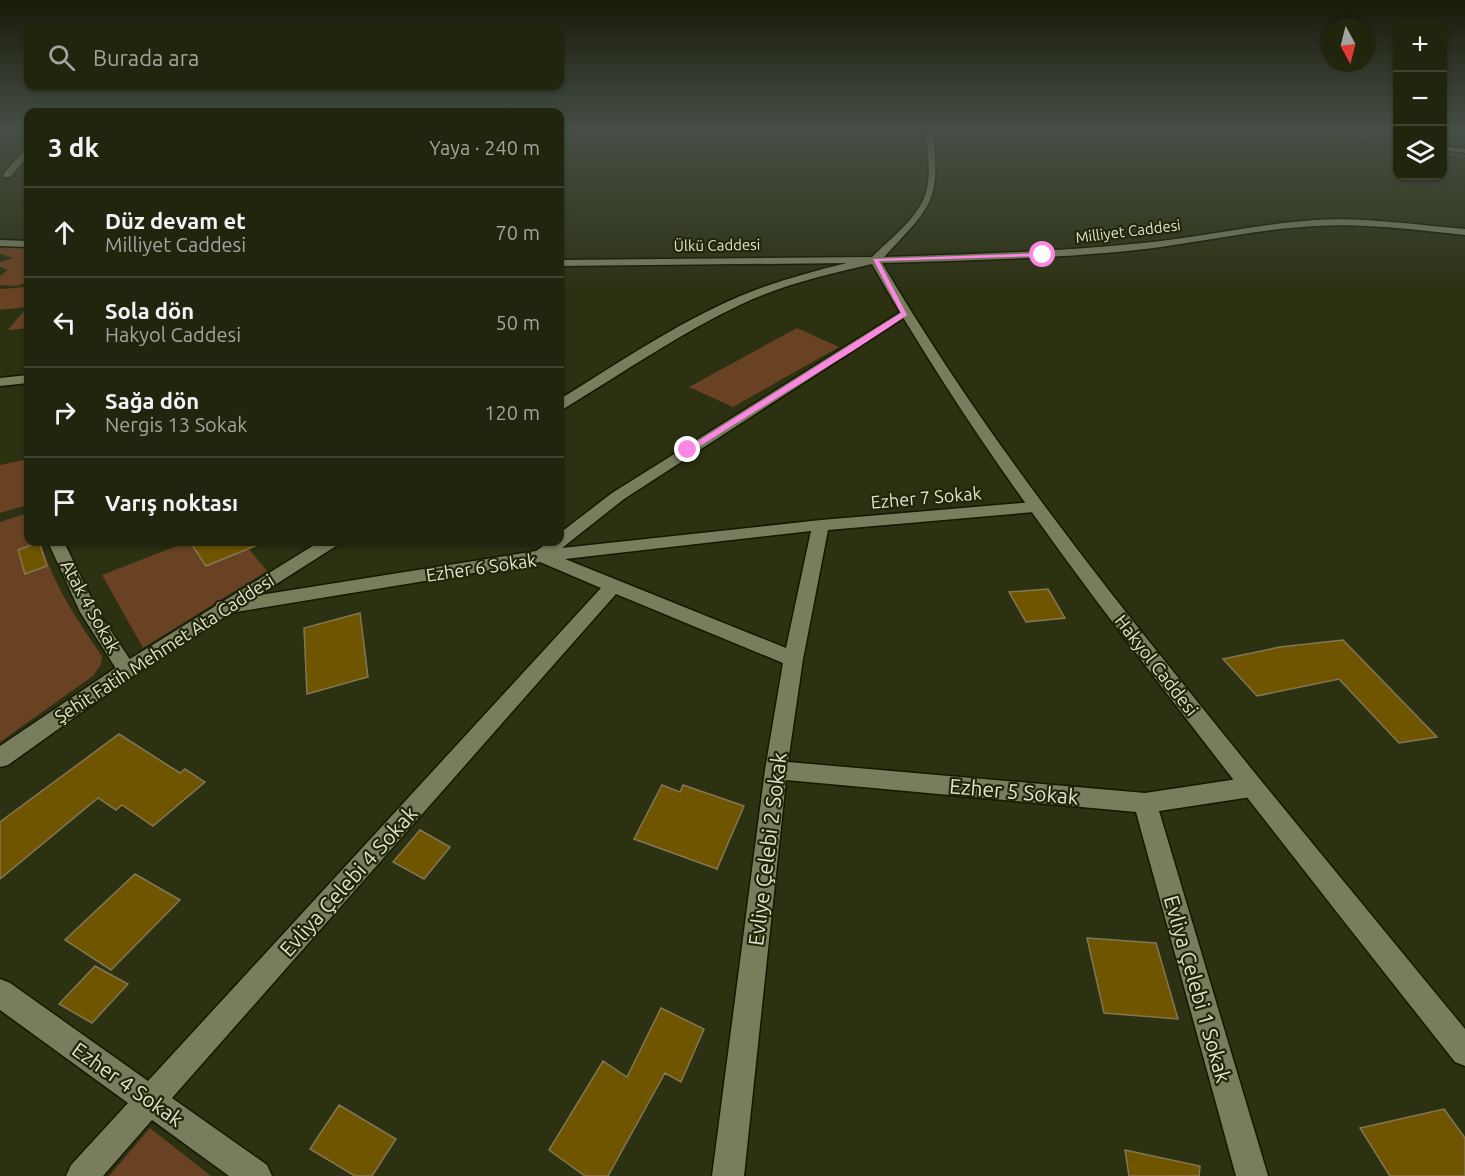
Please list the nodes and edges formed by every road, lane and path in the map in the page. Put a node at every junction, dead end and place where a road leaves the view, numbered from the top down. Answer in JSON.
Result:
{"nodes":[{"id":1,"x":931,"y":183,"type":"edge"},
{"id":2,"x":1465,"y":232,"type":"edge"},
{"id":3,"x":0,"y":243,"type":"edge"},
{"id":4,"x":24,"y":244,"type":"edge"},
{"id":5,"x":875,"y":260,"type":"junction"},
{"id":6,"x":564,"y":263,"type":"edge"},
{"id":7,"x":904,"y":314,"type":"junction"},
{"id":8,"x":24,"y":379,"type":"edge"},
{"id":9,"x":0,"y":382,"type":"edge"},
{"id":10,"x":564,"y":403,"type":"edge"},
{"id":11,"x":1034,"y":507,"type":"junction"},
{"id":12,"x":821,"y":525,"type":"junction"},
{"id":13,"x":564,"y":539,"type":"edge"},
{"id":14,"x":58,"y":546,"type":"edge"},
{"id":15,"x":323,"y":546,"type":"edge"},
{"id":16,"x":555,"y":546,"type":"edge"},
{"id":17,"x":542,"y":556,"type":"junction"},
{"id":18,"x":613,"y":586,"type":"junction"},
{"id":19,"x":224,"y":607,"type":"junction"},
{"id":20,"x":793,"y":659,"type":"junction"},
{"id":21,"x":127,"y":670,"type":"junction"},
{"id":22,"x":0,"y":758,"type":"edge"},
{"id":23,"x":776,"y":770,"type":"junction"},
{"id":24,"x":1251,"y":787,"type":"junction"},
{"id":25,"x":1144,"y":802,"type":"junction"},
{"id":26,"x":0,"y":993,"type":"edge"},
{"id":27,"x":1465,"y":1052,"type":"edge"},
{"id":28,"x":151,"y":1100,"type":"junction"},
{"id":29,"x":82,"y":1176,"type":"edge"},
{"id":30,"x":256,"y":1176,"type":"edge"},
{"id":31,"x":728,"y":1176,"type":"edge"},
{"id":32,"x":1252,"y":1176,"type":"edge"}],
"edges":[{"from":1,"to":5,"type":"street"},
{"from":2,"to":5,"type":"street","name":"Milliyet Caddesi"},
{"from":3,"to":4,"type":"street"},
{"from":5,"to":6,"type":"street","name":"Ülkü Caddesi"},
{"from":5,"to":7,"type":"street","name":"Hakyol Caddesi"},
{"from":5,"to":10,"type":"street"},
{"from":7,"to":11,"type":"street","name":"Hakyol Caddesi"},
{"from":7,"to":13,"type":"street"},
{"from":8,"to":9,"type":"street"},
{"from":11,"to":12,"type":"street","name":"Ezher 7 Sokak"},
{"from":11,"to":24,"type":"street","name":"Hakyol Caddesi"},
{"from":12,"to":17,"type":"street","name":"Ezher 7 Sokak"},
{"from":12,"to":20,"type":"street","name":"Evliye Çelebi 2 Sokak"},
{"from":14,"to":21,"type":"street","name":"Atak 4 Sokak"},
{"from":15,"to":19,"type":"street","name":"Şehit Fatih Mehmet Ata Caddesi"},
{"from":16,"to":17,"type":"street"},
{"from":17,"to":18,"type":"street","name":"Ezher 6 Sokak"},
{"from":17,"to":19,"type":"street","name":"Ezher 6 Sokak"},
{"from":18,"to":20,"type":"street","name":"Ezher 6 Sokak"},
{"from":18,"to":28,"type":"street","name":"Evliya Çelebi 4 Sokak"},
{"from":19,"to":21,"type":"street","name":"Şehit Fatih Mehmet Ata Caddesi"},
{"from":20,"to":23,"type":"street","name":"Evliye Çelebi 2 Sokak"},
{"from":21,"to":22,"type":"street","name":"Şehit Fatih Mehmet Ata Caddesi"},
{"from":23,"to":25,"type":"street","name":"Ezher 5 Sokak"},
{"from":23,"to":31,"type":"street","name":"Evliye Çelebi 2 Sokak"},
{"from":24,"to":25,"type":"street","name":"Ezher 5 Sokak"},
{"from":24,"to":27,"type":"street","name":"Hakyol Caddesi"},
{"from":25,"to":32,"type":"street","name":"Evliya Çelebi 1 Sokak"},
{"from":26,"to":28,"type":"street","name":"Ezher 4 Sokak"},
{"from":28,"to":29,"type":"street","name":"Evliya Çelebi 4 Sokak"},
{"from":28,"to":30,"type":"street","name":"Ezher 4 Sokak"}]}
